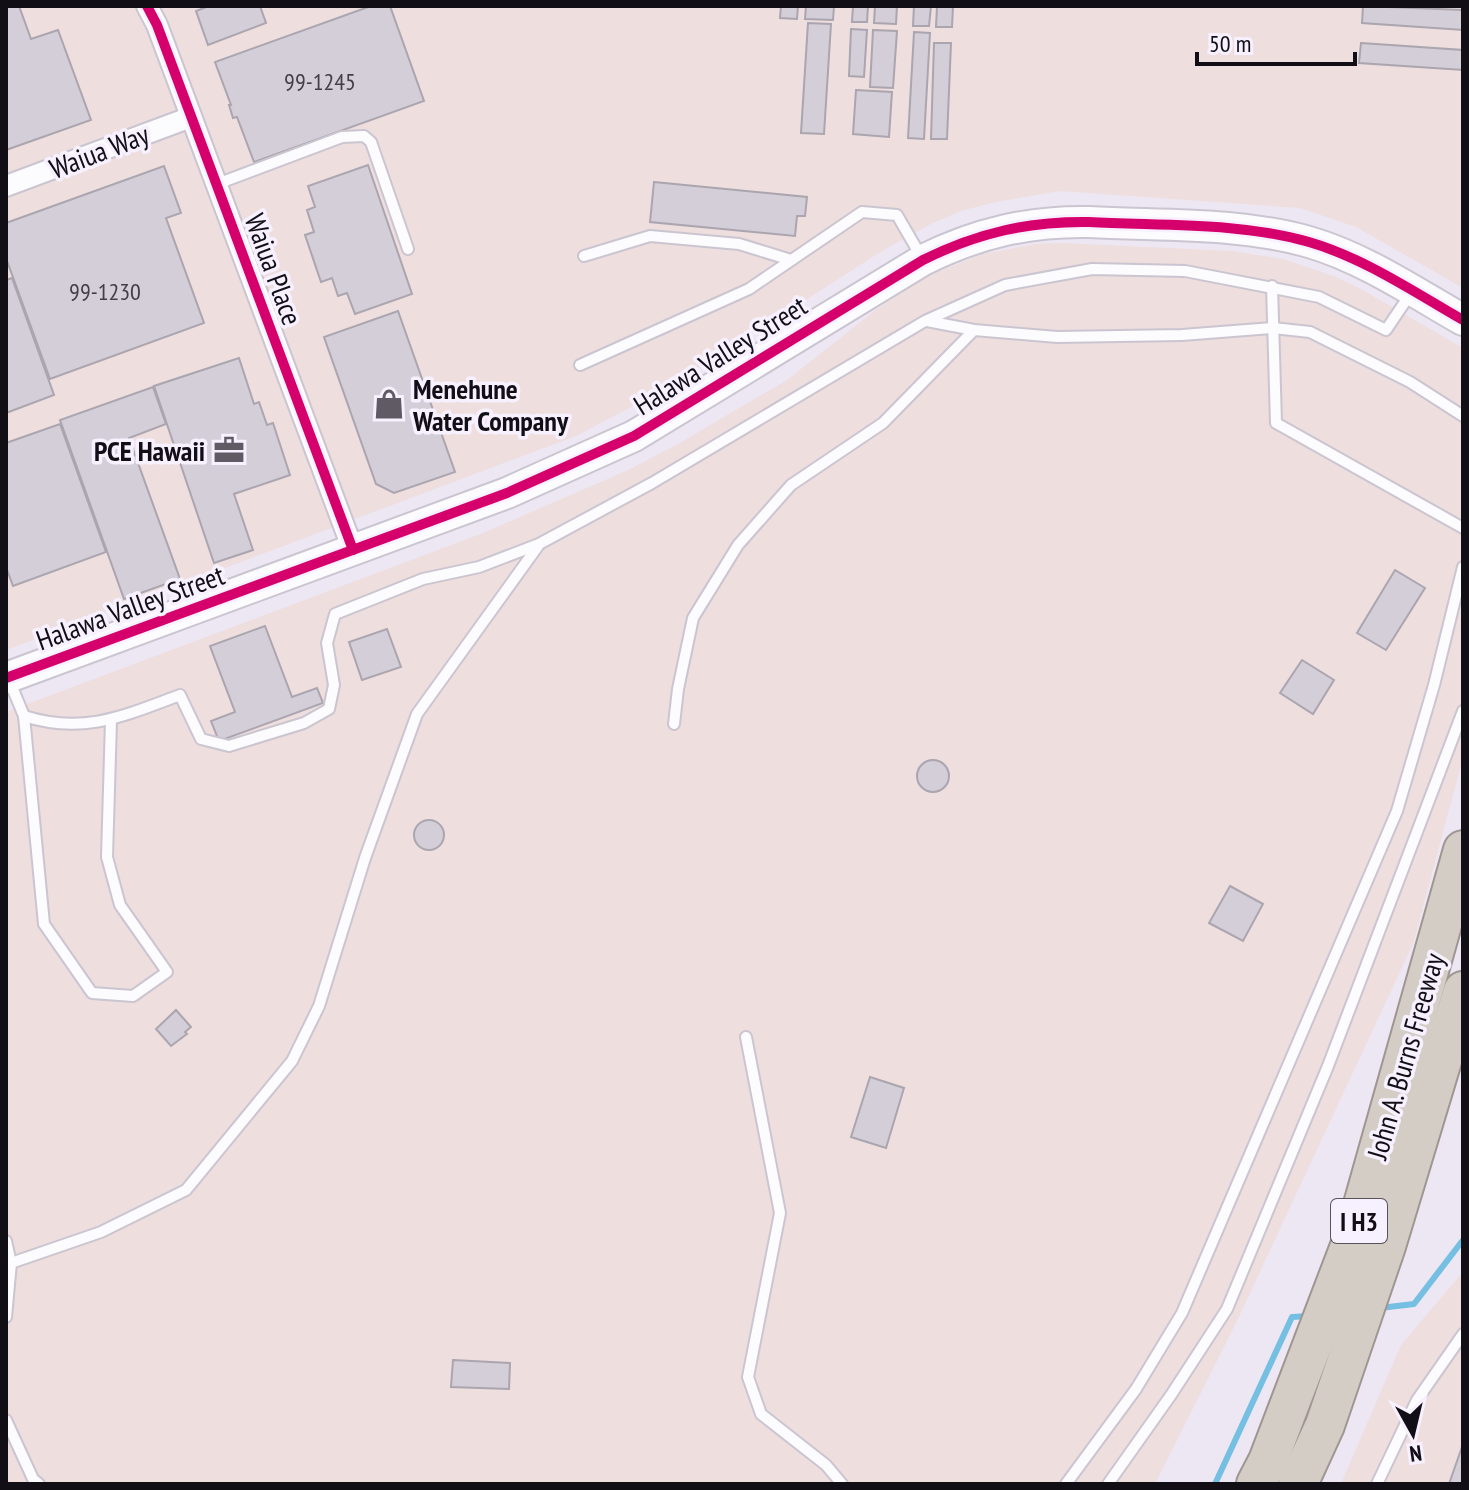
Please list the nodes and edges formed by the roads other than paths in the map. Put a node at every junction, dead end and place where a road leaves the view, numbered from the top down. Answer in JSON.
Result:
{"nodes":[{"id":1,"x":147,"y":6,"type":"edge"},
{"id":2,"x":191,"y":117,"type":"junction"},
{"id":3,"x":217,"y":184,"type":"junction"},
{"id":4,"x":6,"y":186,"type":"edge"},
{"id":5,"x":408,"y":249,"type":"dead end"},
{"id":6,"x":584,"y":256,"type":"dead end"},
{"id":7,"x":791,"y":260,"type":"junction"},
{"id":8,"x":923,"y":260,"type":"junction"},
{"id":9,"x":1272,"y":286,"type":"junction"},
{"id":10,"x":1413,"y":291,"type":"junction"},
{"id":11,"x":1463,"y":320,"type":"edge"},
{"id":12,"x":925,"y":321,"type":"junction"},
{"id":13,"x":1273,"y":328,"type":"junction"},
{"id":14,"x":974,"y":330,"type":"junction"},
{"id":15,"x":580,"y":365,"type":"dead end"},
{"id":16,"x":1463,"y":416,"type":"edge"},
{"id":17,"x":1463,"y":528,"type":"edge"},
{"id":18,"x":539,"y":544,"type":"junction"},
{"id":19,"x":353,"y":550,"type":"junction"},
{"id":20,"x":1463,"y":567,"type":"edge"},
{"id":21,"x":7,"y":678,"type":"edge"},
{"id":22,"x":1463,"y":711,"type":"edge"},
{"id":23,"x":24,"y":716,"type":"junction"},
{"id":24,"x":111,"y":721,"type":"junction"},
{"id":25,"x":674,"y":724,"type":"dead end"},
{"id":26,"x":1463,"y":850,"type":"edge"},
{"id":27,"x":1463,"y":991,"type":"edge"},
{"id":28,"x":746,"y":1037,"type":"dead end"},
{"id":29,"x":6,"y":1241,"type":"edge"},
{"id":30,"x":11,"y":1263,"type":"junction"},
{"id":31,"x":6,"y":1317,"type":"edge"},
{"id":32,"x":1463,"y":1334,"type":"edge"},
{"id":33,"x":6,"y":1420,"type":"edge"},
{"id":34,"x":39,"y":1484,"type":"edge"},
{"id":35,"x":842,"y":1484,"type":"edge"},
{"id":36,"x":1066,"y":1484,"type":"edge"},
{"id":37,"x":1108,"y":1484,"type":"edge"},
{"id":38,"x":1256,"y":1484,"type":"edge"},
{"id":39,"x":1298,"y":1484,"type":"edge"},
{"id":40,"x":1377,"y":1484,"type":"edge"}],
"edges":[{"from":1,"to":2,"type":"street","name":"Waiua Place"},
{"from":2,"to":3,"type":"street","name":"Waiua Place"},
{"from":2,"to":4,"type":"street","name":"Waiua Way"},
{"from":3,"to":5,"type":"lane"},
{"from":3,"to":19,"type":"street","name":"Waiua Place"},
{"from":6,"to":7,"type":"lane"},
{"from":7,"to":8,"type":"lane"},
{"from":7,"to":15,"type":"lane"},
{"from":8,"to":10,"type":"street","name":"Halawa Valley Street"},
{"from":8,"to":19,"type":"street","name":"Halawa Valley Street"},
{"from":9,"to":10,"type":"lane"},
{"from":9,"to":12,"type":"lane"},
{"from":9,"to":13,"type":"lane"},
{"from":10,"to":11,"type":"street","name":"Halawa Valley Street"},
{"from":12,"to":14,"type":"lane"},
{"from":12,"to":18,"type":"lane"},
{"from":13,"to":14,"type":"lane"},
{"from":13,"to":16,"type":"lane"},
{"from":13,"to":17,"type":"lane"},
{"from":14,"to":25,"type":"lane"},
{"from":18,"to":24,"type":"lane"},
{"from":18,"to":30,"type":"lane"},
{"from":19,"to":21,"type":"street","name":"Halawa Valley Street"},
{"from":20,"to":36,"type":"lane"},
{"from":21,"to":23,"type":"lane"},
{"from":22,"to":37,"type":"lane"},
{"from":23,"to":24,"type":"lane"},
{"from":23,"to":24,"type":"lane"},
{"from":26,"to":38,"type":"highway","name":"John A. Burns Freeway","number":"I H3"},
{"from":27,"to":39,"type":"highway","name":"John A. Burns Freeway","number":"I H3"},
{"from":28,"to":35,"type":"lane"},
{"from":29,"to":30,"type":"lane"},
{"from":30,"to":31,"type":"lane"},
{"from":32,"to":40,"type":"lane"},
{"from":33,"to":34,"type":"lane"}]}
